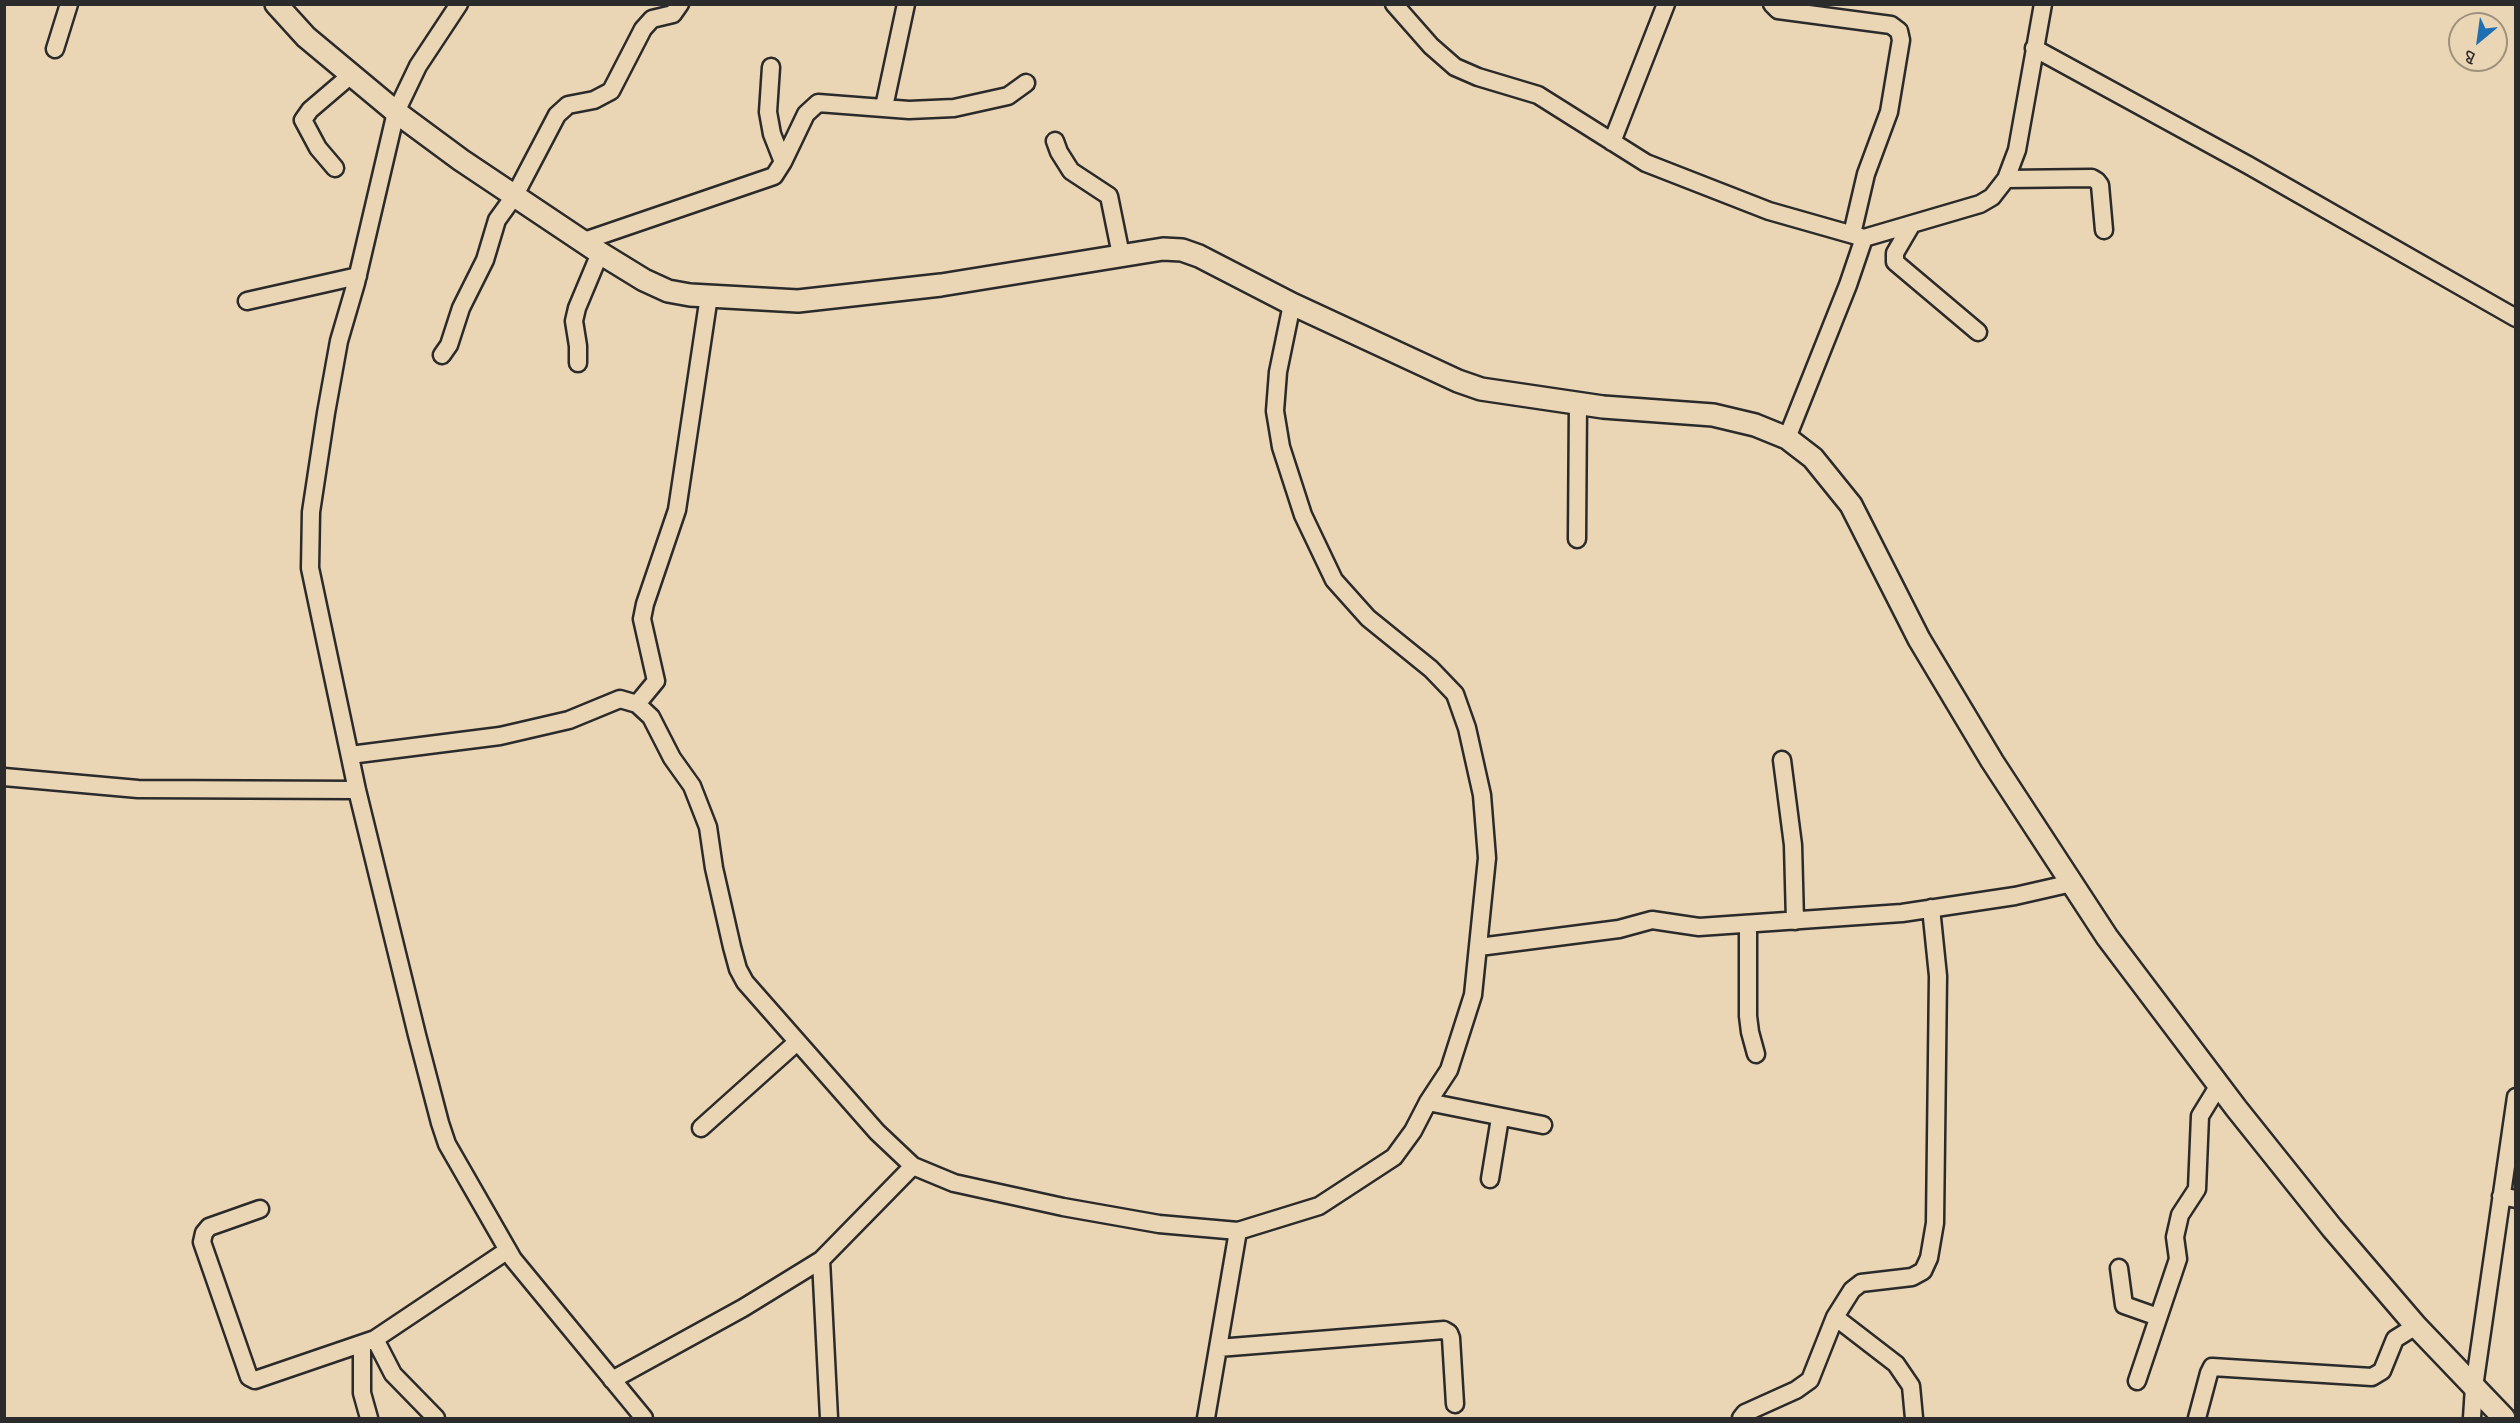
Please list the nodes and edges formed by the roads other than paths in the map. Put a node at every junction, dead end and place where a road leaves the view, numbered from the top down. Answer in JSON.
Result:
{"nodes":[{"id":1,"x":69,"y":4,"type":"edge"},
{"id":2,"x":276,"y":4,"type":"edge"},
{"id":3,"x":459,"y":4,"type":"edge"},
{"id":4,"x":680,"y":4,"type":"edge"},
{"id":5,"x":906,"y":4,"type":"edge"},
{"id":6,"x":1394,"y":4,"type":"edge"},
{"id":7,"x":1666,"y":4,"type":"edge"},
{"id":8,"x":1772,"y":4,"type":"edge"},
{"id":9,"x":2043,"y":4,"type":"edge"},
{"id":10,"x":2034,"y":48,"type":"junction"},
{"id":11,"x":55,"y":49,"type":"dead end"},
{"id":12,"x":771,"y":67,"type":"dead end"},
{"id":13,"x":351,"y":75,"type":"junction"},
{"id":14,"x":1026,"y":83,"type":"dead end"},
{"id":15,"x":884,"y":107,"type":"junction"},
{"id":16,"x":396,"y":112,"type":"junction"},
{"id":17,"x":1055,"y":141,"type":"dead end"},
{"id":18,"x":1611,"y":142,"type":"junction"},
{"id":19,"x":783,"y":162,"type":"junction"},
{"id":20,"x":335,"y":168,"type":"dead end"},
{"id":21,"x":2006,"y":179,"type":"junction"},
{"id":22,"x":514,"y":195,"type":"junction"},
{"id":23,"x":1912,"y":224,"type":"junction"},
{"id":24,"x":2104,"y":230,"type":"dead end"},
{"id":25,"x":1858,"y":236,"type":"junction"},
{"id":26,"x":592,"y":247,"type":"junction"},
{"id":27,"x":1121,"y":255,"type":"junction"},
{"id":28,"x":358,"y":276,"type":"junction"},
{"id":29,"x":709,"y":296,"type":"junction"},
{"id":30,"x":247,"y":300,"type":"dead end"},
{"id":31,"x":1292,"y":304,"type":"junction"},
{"id":32,"x":2516,"y":318,"type":"edge"},
{"id":33,"x":1978,"y":332,"type":"dead end"},
{"id":34,"x":442,"y":356,"type":"dead end"},
{"id":35,"x":578,"y":363,"type":"dead end"},
{"id":36,"x":1578,"y":403,"type":"junction"},
{"id":37,"x":1787,"y":438,"type":"junction"},
{"id":38,"x":1577,"y":539,"type":"dead end"},
{"id":39,"x":637,"y":704,"type":"junction"},
{"id":40,"x":350,"y":755,"type":"junction"},
{"id":41,"x":1782,"y":760,"type":"dead end"},
{"id":42,"x":4,"y":777,"type":"edge"},
{"id":43,"x":357,"y":790,"type":"junction"},
{"id":44,"x":2072,"y":883,"type":"junction"},
{"id":45,"x":1931,"y":908,"type":"junction"},
{"id":46,"x":1795,"y":921,"type":"junction"},
{"id":47,"x":1748,"y":924,"type":"junction"},
{"id":48,"x":1479,"y":947,"type":"junction"},
{"id":49,"x":797,"y":1042,"type":"junction"},
{"id":50,"x":1756,"y":1054,"type":"dead end"},
{"id":51,"x":2219,"y":1085,"type":"junction"},
{"id":52,"x":2516,"y":1097,"type":"edge"},
{"id":53,"x":1428,"y":1102,"type":"junction"},
{"id":54,"x":1500,"y":1118,"type":"junction"},
{"id":55,"x":1543,"y":1125,"type":"dead end"},
{"id":56,"x":701,"y":1128,"type":"dead end"},
{"id":57,"x":913,"y":1166,"type":"junction"},
{"id":58,"x":1490,"y":1179,"type":"dead end"},
{"id":59,"x":2508,"y":1198,"type":"edge"},
{"id":60,"x":260,"y":1209,"type":"dead end"},
{"id":61,"x":1238,"y":1231,"type":"junction"},
{"id":62,"x":508,"y":1250,"type":"junction"},
{"id":63,"x":821,"y":1260,"type":"junction"},
{"id":64,"x":2119,"y":1268,"type":"dead end"},
{"id":65,"x":1835,"y":1317,"type":"junction"},
{"id":66,"x":2157,"y":1317,"type":"junction"},
{"id":67,"x":2416,"y":1326,"type":"junction"},
{"id":68,"x":368,"y":1342,"type":"junction"},
{"id":69,"x":1218,"y":1348,"type":"junction"},
{"id":70,"x":612,"y":1380,"type":"junction"},
{"id":71,"x":2138,"y":1381,"type":"dead end"},
{"id":72,"x":2474,"y":1387,"type":"junction"},
{"id":73,"x":1455,"y":1404,"type":"dead end"},
{"id":74,"x":369,"y":1419,"type":"edge"},
{"id":75,"x":436,"y":1419,"type":"edge"},
{"id":76,"x":644,"y":1419,"type":"edge"},
{"id":77,"x":829,"y":1419,"type":"edge"},
{"id":78,"x":1206,"y":1419,"type":"edge"},
{"id":79,"x":1741,"y":1419,"type":"edge"},
{"id":80,"x":1914,"y":1419,"type":"edge"},
{"id":81,"x":2197,"y":1419,"type":"edge"},
{"id":82,"x":2472,"y":1419,"type":"edge"},
{"id":83,"x":2504,"y":1419,"type":"edge"}],
"edges":[{"from":1,"to":11,"type":"street"},
{"from":2,"to":13,"type":"street"},
{"from":3,"to":16,"type":"street"},
{"from":4,"to":22,"type":"street"},
{"from":5,"to":15,"type":"street"},
{"from":6,"to":18,"type":"street"},
{"from":7,"to":18,"type":"street"},
{"from":8,"to":25,"type":"street"},
{"from":9,"to":10,"type":"street"},
{"from":10,"to":21,"type":"street"},
{"from":10,"to":32,"type":"street"},
{"from":12,"to":19,"type":"street"},
{"from":13,"to":16,"type":"street"},
{"from":13,"to":20,"type":"street"},
{"from":14,"to":15,"type":"street"},
{"from":15,"to":19,"type":"street"},
{"from":16,"to":22,"type":"street"},
{"from":16,"to":28,"type":"street"},
{"from":17,"to":27,"type":"street"},
{"from":18,"to":25,"type":"street"},
{"from":19,"to":26,"type":"street"},
{"from":21,"to":23,"type":"street"},
{"from":21,"to":24,"type":"street"},
{"from":22,"to":26,"type":"street"},
{"from":22,"to":34,"type":"street"},
{"from":23,"to":25,"type":"street"},
{"from":23,"to":33,"type":"street"},
{"from":25,"to":37,"type":"street"},
{"from":26,"to":29,"type":"street"},
{"from":26,"to":35,"type":"street"},
{"from":27,"to":29,"type":"street"},
{"from":27,"to":31,"type":"street"},
{"from":28,"to":30,"type":"street"},
{"from":28,"to":40,"type":"street"},
{"from":29,"to":39,"type":"street"},
{"from":31,"to":36,"type":"street"},
{"from":31,"to":48,"type":"street"},
{"from":36,"to":37,"type":"street"},
{"from":36,"to":38,"type":"street"},
{"from":37,"to":44,"type":"street"},
{"from":39,"to":40,"type":"street"},
{"from":39,"to":49,"type":"street"},
{"from":40,"to":43,"type":"street"},
{"from":41,"to":46,"type":"street"},
{"from":42,"to":43,"type":"street"},
{"from":43,"to":62,"type":"street"},
{"from":44,"to":45,"type":"street"},
{"from":44,"to":51,"type":"street"},
{"from":45,"to":46,"type":"street"},
{"from":45,"to":65,"type":"street"},
{"from":46,"to":47,"type":"street"},
{"from":47,"to":48,"type":"street"},
{"from":47,"to":50,"type":"street"},
{"from":48,"to":53,"type":"street"},
{"from":49,"to":56,"type":"street"},
{"from":49,"to":57,"type":"street"},
{"from":51,"to":66,"type":"street"},
{"from":51,"to":67,"type":"street"},
{"from":52,"to":59,"type":"street"},
{"from":53,"to":54,"type":"street"},
{"from":53,"to":61,"type":"street"},
{"from":54,"to":55,"type":"street"},
{"from":54,"to":58,"type":"street"},
{"from":57,"to":61,"type":"street"},
{"from":57,"to":63,"type":"street"},
{"from":59,"to":72,"type":"street"},
{"from":60,"to":68,"type":"street"},
{"from":61,"to":69,"type":"street"},
{"from":62,"to":68,"type":"street"},
{"from":62,"to":70,"type":"street"},
{"from":63,"to":70,"type":"street"},
{"from":63,"to":77,"type":"street"},
{"from":64,"to":66,"type":"street"},
{"from":65,"to":79,"type":"street"},
{"from":65,"to":80,"type":"street"},
{"from":66,"to":71,"type":"street"},
{"from":67,"to":72,"type":"street"},
{"from":67,"to":81,"type":"street"},
{"from":68,"to":74,"type":"street"},
{"from":68,"to":75,"type":"street"},
{"from":69,"to":73,"type":"street"},
{"from":69,"to":78,"type":"street"},
{"from":70,"to":76,"type":"street"},
{"from":72,"to":82,"type":"street"},
{"from":72,"to":83,"type":"street"}]}
